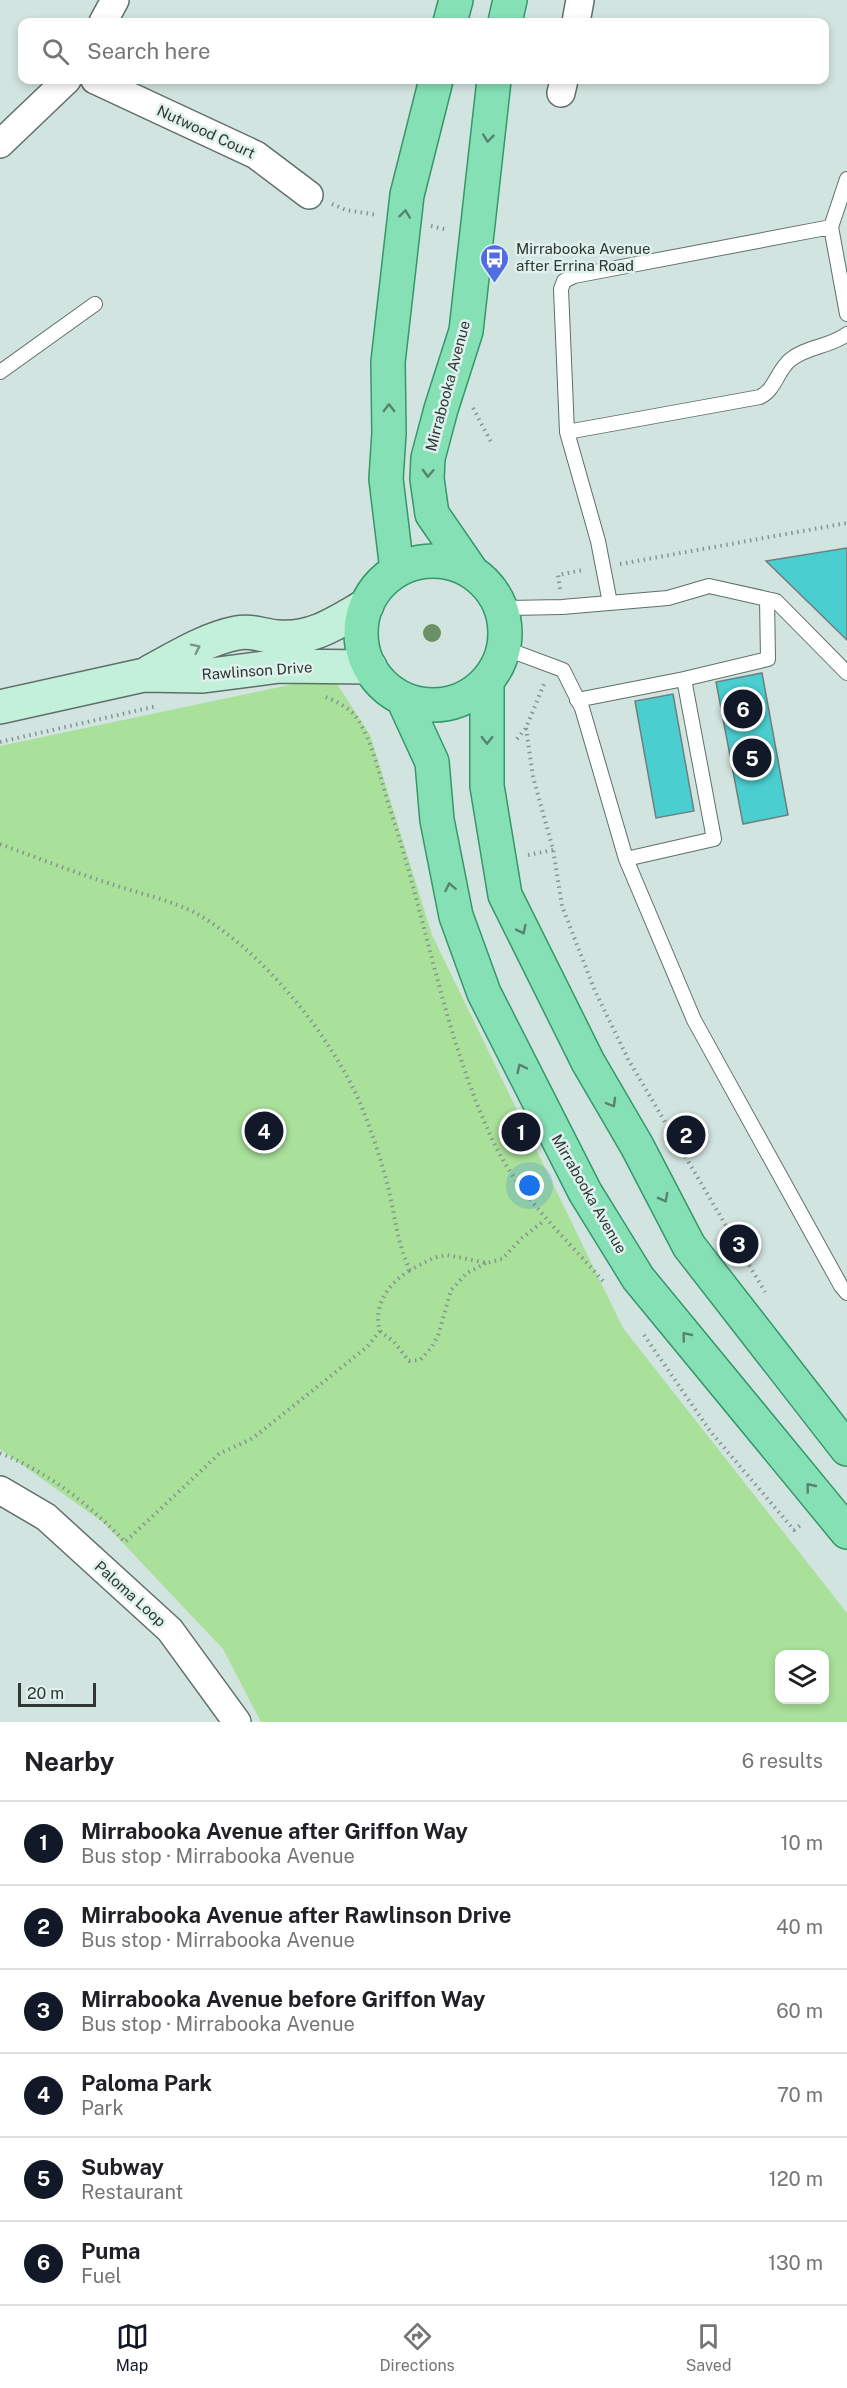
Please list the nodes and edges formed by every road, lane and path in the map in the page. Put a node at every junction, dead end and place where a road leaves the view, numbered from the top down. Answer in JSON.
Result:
{"nodes":[{"id":1,"x":116,"y":0,"type":"edge"},
{"id":2,"x":456,"y":0,"type":"edge"},
{"id":3,"x":510,"y":0,"type":"edge"},
{"id":4,"x":580,"y":0,"type":"edge"},
{"id":5,"x":105,"y":18,"type":"edge"},
{"id":6,"x":451,"y":18,"type":"edge"},
{"id":7,"x":506,"y":18,"type":"edge"},
{"id":8,"x":577,"y":18,"type":"edge"},
{"id":9,"x":63,"y":84,"type":"edge"},
{"id":10,"x":104,"y":84,"type":"edge"},
{"id":11,"x":435,"y":84,"type":"edge"},
{"id":12,"x":494,"y":84,"type":"edge"},
{"id":13,"x":0,"y":144,"type":"edge"},
{"id":14,"x":847,"y":179,"type":"edge"},
{"id":15,"x":309,"y":195,"type":"joint"},
{"id":16,"x":390,"y":218,"type":"junction"},
{"id":17,"x":831,"y":227,"type":"junction"},
{"id":18,"x":477,"y":236,"type":"junction"},
{"id":19,"x":95,"y":304,"type":"dead end"},
{"id":20,"x":847,"y":314,"type":"edge"},
{"id":21,"x":847,"y":334,"type":"edge"},
{"id":22,"x":0,"y":372,"type":"edge"},
{"id":23,"x":567,"y":432,"type":"junction"},
{"id":24,"x":847,"y":523,"type":"edge"},
{"id":25,"x":603,"y":567,"type":"junction"},
{"id":26,"x":397,"y":570,"type":"junction"},
{"id":27,"x":472,"y":572,"type":"junction"},
{"id":28,"x":558,"y":575,"type":"dead end"},
{"id":29,"x":767,"y":599,"type":"junction"},
{"id":30,"x":609,"y":603,"type":"junction"},
{"id":31,"x":367,"y":605,"type":"junction"},
{"id":32,"x":501,"y":608,"type":"junction"},
{"id":33,"x":504,"y":648,"type":"junction"},
{"id":34,"x":370,"y":667,"type":"junction"},
{"id":35,"x":847,"y":673,"type":"edge"},
{"id":36,"x":144,"y":675,"type":"junction"},
{"id":37,"x":684,"y":679,"type":"junction"},
{"id":38,"x":546,"y":680,"type":"dead end"},
{"id":39,"x":487,"y":682,"type":"junction"},
{"id":40,"x":320,"y":694,"type":"dead end"},
{"id":41,"x":403,"y":699,"type":"junction"},
{"id":42,"x":578,"y":700,"type":"junction"},
{"id":43,"x":158,"y":706,"type":"dead end"},
{"id":44,"x":0,"y":707,"type":"edge"},
{"id":45,"x":0,"y":742,"type":"edge"},
{"id":46,"x":372,"y":751,"type":"dead end"},
{"id":47,"x":0,"y":844,"type":"edge"},
{"id":48,"x":626,"y":859,"type":"junction"},
{"id":49,"x":545,"y":1220,"type":"dead end"},
{"id":50,"x":487,"y":1263,"type":"junction"},
{"id":51,"x":411,"y":1270,"type":"junction"},
{"id":52,"x":847,"y":1293,"type":"edge"},
{"id":53,"x":767,"y":1296,"type":"dead end"},
{"id":54,"x":380,"y":1331,"type":"junction"},
{"id":55,"x":771,"y":1351,"type":"junction"},
{"id":56,"x":847,"y":1413,"type":"edge"},
{"id":57,"x":847,"y":1449,"type":"edge"},
{"id":58,"x":0,"y":1453,"type":"edge"},
{"id":59,"x":0,"y":1490,"type":"edge"},
{"id":60,"x":847,"y":1532,"type":"edge"},
{"id":61,"x":237,"y":1722,"type":"edge"}],
"edges":[{"from":1,"to":5,"type":"street"},
{"from":2,"to":6,"type":"main road"},
{"from":3,"to":7,"type":"main road"},
{"from":4,"to":8,"type":"street"},
{"from":9,"to":13,"type":"street"},
{"from":10,"to":15,"type":"street","name":"Nutwood Court"},
{"from":16,"to":11,"type":"main road","one_way":true},
{"from":12,"to":18,"type":"main road","name":"Mirrabooka Avenue","one_way":true},
{"from":14,"to":17,"type":"lane"},
{"from":15,"to":16,"type":"path"},
{"from":16,"to":18,"type":"path"},
{"from":26,"to":16,"type":"main road","one_way":true},
{"from":17,"to":20,"type":"lane"},
{"from":17,"to":23,"type":"lane"},
{"from":18,"to":27,"type":"main road","name":"Mirrabooka Avenue","one_way":true},
{"from":19,"to":22,"type":"lane"},
{"from":21,"to":23,"type":"lane"},
{"from":23,"to":25,"type":"lane"},
{"from":24,"to":25,"type":"path"},
{"from":25,"to":28,"type":"path"},
{"from":25,"to":30,"type":"lane"},
{"from":26,"to":27,"type":"main road","name":"Mirrabooka Avenue"},
{"from":26,"to":31,"type":"main road","name":"Mirrabooka Avenue"},
{"from":27,"to":32,"type":"main road","name":"Mirrabooka Avenue"},
{"from":29,"to":30,"type":"lane"},
{"from":29,"to":35,"type":"lane"},
{"from":29,"to":37,"type":"lane"},
{"from":30,"to":32,"type":"lane"},
{"from":31,"to":34,"type":"main road","name":"Mirrabooka Avenue"},
{"from":36,"to":31,"type":"street","name":"Rawlinson Drive","one_way":true},
{"from":32,"to":33,"type":"main road","name":"Mirrabooka Avenue"},
{"from":33,"to":39,"type":"main road","name":"Mirrabooka Avenue"},
{"from":33,"to":42,"type":"lane"},
{"from":34,"to":36,"type":"street","name":"Rawlinson Drive"},
{"from":34,"to":41,"type":"main road","name":"Mirrabooka Avenue"},
{"from":36,"to":44,"type":"street","name":"Rawlinson Drive"},
{"from":37,"to":42,"type":"lane"},
{"from":37,"to":48,"type":"lane"},
{"from":38,"to":53,"type":"path"},
{"from":39,"to":41,"type":"main road","name":"Mirrabooka Avenue"},
{"from":39,"to":55,"type":"main road","name":"Mirrabooka Avenue","one_way":true},
{"from":40,"to":46,"type":"path"},
{"from":60,"to":41,"type":"main road","name":"Mirrabooka Avenue","one_way":true},
{"from":42,"to":48,"type":"lane"},
{"from":43,"to":45,"type":"path"},
{"from":47,"to":51,"type":"path"},
{"from":48,"to":52,"type":"lane"},
{"from":49,"to":50,"type":"path"},
{"from":50,"to":51,"type":"path"},
{"from":50,"to":54,"type":"path"},
{"from":51,"to":54,"type":"path"},
{"from":54,"to":58,"type":"path"},
{"from":55,"to":56,"type":"main road"},
{"from":55,"to":57,"type":"main road","name":"Mirrabooka Avenue"},
{"from":59,"to":61,"type":"street","name":"Paloma Loop"}]}
